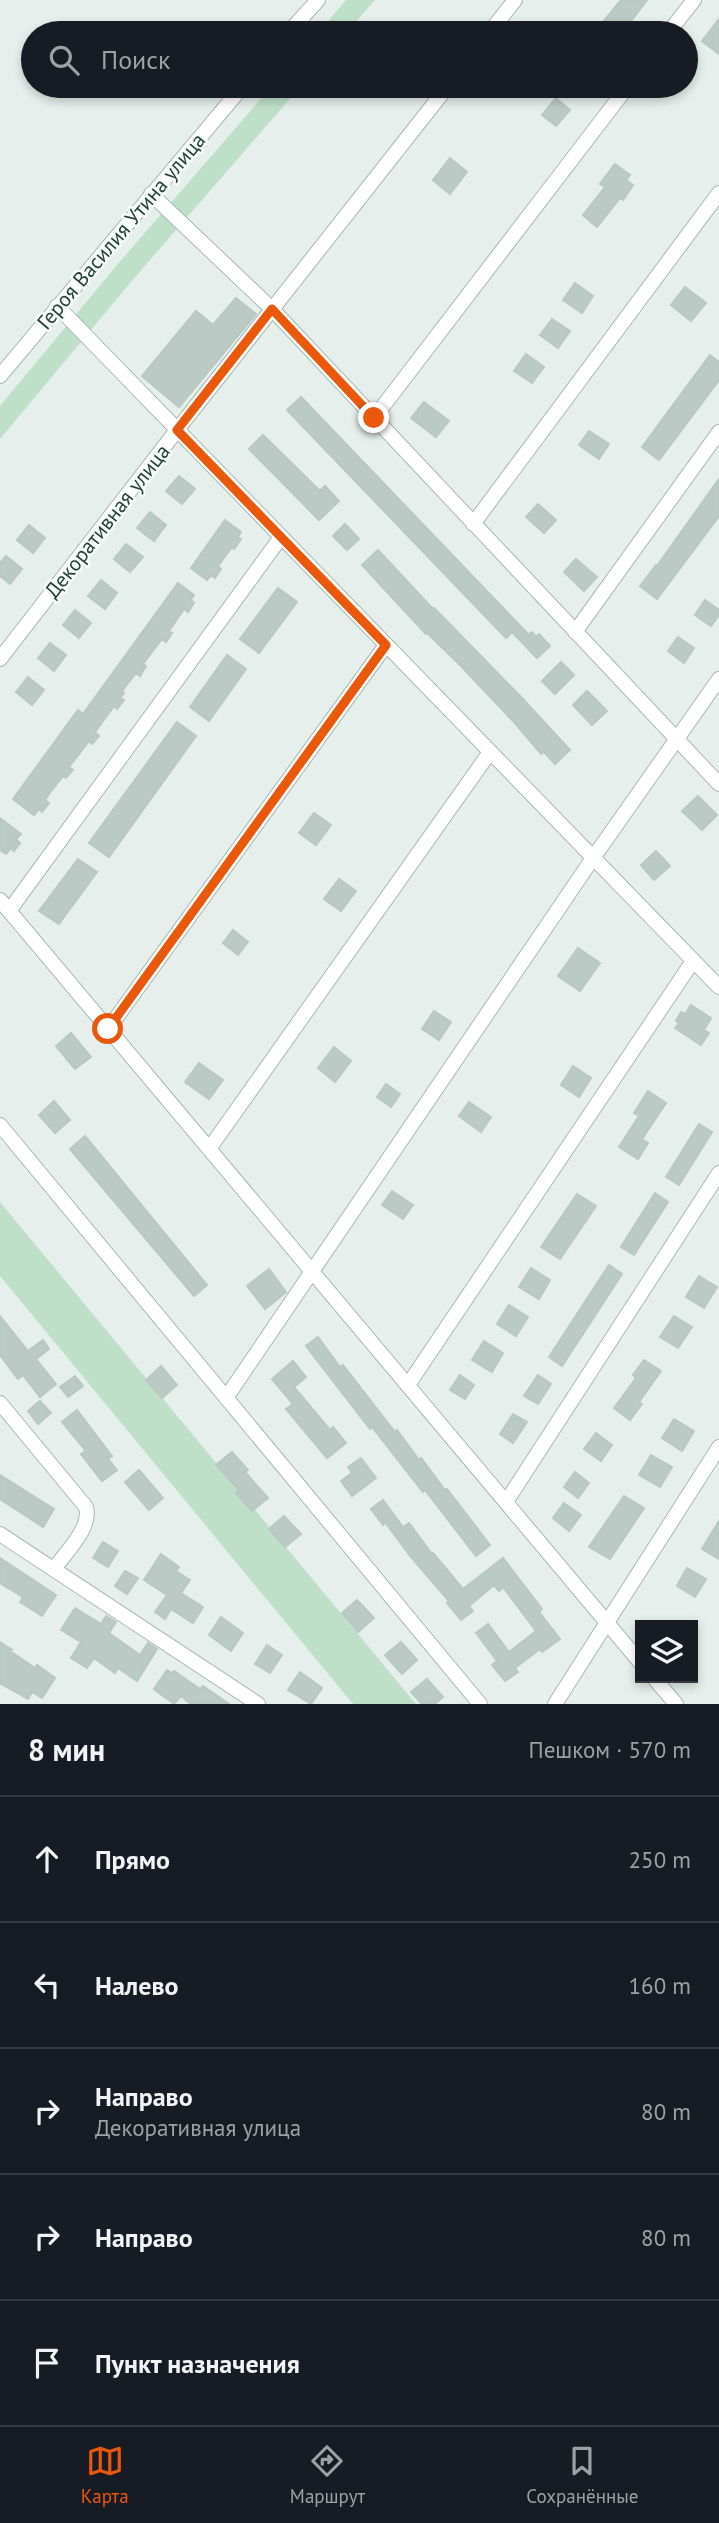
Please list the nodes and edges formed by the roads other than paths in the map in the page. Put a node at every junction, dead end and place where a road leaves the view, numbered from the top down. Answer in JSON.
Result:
{"nodes":[{"id":1,"x":318,"y":0,"type":"edge"},
{"id":2,"x":515,"y":0,"type":"edge"},
{"id":3,"x":694,"y":0,"type":"edge"},
{"id":4,"x":299,"y":21,"type":"edge"},
{"id":5,"x":498,"y":21,"type":"edge"},
{"id":6,"x":677,"y":21,"type":"edge"},
{"id":7,"x":233,"y":98,"type":"edge"},
{"id":8,"x":439,"y":98,"type":"edge"},
{"id":9,"x":619,"y":98,"type":"edge"},
{"id":10,"x":719,"y":193,"type":"edge"},
{"id":11,"x":151,"y":194,"type":"junction"},
{"id":12,"x":57,"y":306,"type":"junction"},
{"id":13,"x":272,"y":309,"type":"junction"},
{"id":14,"x":0,"y":376,"type":"edge"},
{"id":15,"x":374,"y":418,"type":"junction"},
{"id":16,"x":177,"y":430,"type":"junction"},
{"id":17,"x":719,"y":432,"type":"edge"},
{"id":18,"x":473,"y":524,"type":"junction"},
{"id":19,"x":281,"y":537,"type":"junction"},
{"id":20,"x":575,"y":632,"type":"junction"},
{"id":21,"x":386,"y":645,"type":"junction"},
{"id":22,"x":0,"y":659,"type":"edge"},
{"id":23,"x":719,"y":679,"type":"edge"},
{"id":24,"x":676,"y":740,"type":"junction"},
{"id":25,"x":490,"y":752,"type":"junction"},
{"id":26,"x":719,"y":784,"type":"edge"},
{"id":27,"x":593,"y":858,"type":"junction"},
{"id":28,"x":4,"y":905,"type":"edge"},
{"id":29,"x":693,"y":961,"type":"junction"},
{"id":30,"x":719,"y":988,"type":"edge"},
{"id":31,"x":108,"y":1029,"type":"junction"},
{"id":32,"x":0,"y":1125,"type":"edge"},
{"id":33,"x":209,"y":1149,"type":"junction"},
{"id":34,"x":719,"y":1173,"type":"edge"},
{"id":35,"x":312,"y":1271,"type":"junction"},
{"id":36,"x":408,"y":1385,"type":"junction"},
{"id":37,"x":226,"y":1398,"type":"junction"},
{"id":38,"x":0,"y":1403,"type":"edge"},
{"id":39,"x":719,"y":1447,"type":"edge"},
{"id":40,"x":506,"y":1502,"type":"junction"},
{"id":41,"x":0,"y":1534,"type":"edge"},
{"id":42,"x":54,"y":1569,"type":"junction"},
{"id":43,"x":607,"y":1622,"type":"junction"},
{"id":44,"x":635,"y":1656,"type":"edge"},
{"id":45,"x":658,"y":1683,"type":"edge"},
{"id":46,"x":258,"y":1704,"type":"edge"},
{"id":47,"x":480,"y":1704,"type":"edge"},
{"id":48,"x":555,"y":1704,"type":"edge"},
{"id":49,"x":676,"y":1704,"type":"edge"}],
"edges":[{"from":1,"to":4,"type":"street"},
{"from":2,"to":5,"type":"street"},
{"from":3,"to":6,"type":"street"},
{"from":7,"to":11,"type":"street","name":"Героя Василия Утина улица"},
{"from":8,"to":13,"type":"street","name":"Декоративная улица"},
{"from":9,"to":15,"type":"street"},
{"from":10,"to":18,"type":"street"},
{"from":11,"to":12,"type":"street","name":"Героя Василия Утина улица"},
{"from":11,"to":13,"type":"street"},
{"from":12,"to":14,"type":"street","name":"Героя Василия Утина улица"},
{"from":12,"to":16,"type":"street"},
{"from":13,"to":15,"type":"street"},
{"from":13,"to":16,"type":"street","name":"Декоративная улица"},
{"from":15,"to":18,"type":"street"},
{"from":16,"to":19,"type":"street"},
{"from":16,"to":22,"type":"street","name":"Декоративная улица"},
{"from":17,"to":20,"type":"street"},
{"from":18,"to":20,"type":"street"},
{"from":19,"to":21,"type":"street"},
{"from":19,"to":28,"type":"street"},
{"from":20,"to":24,"type":"street"},
{"from":21,"to":25,"type":"street"},
{"from":21,"to":31,"type":"street"},
{"from":23,"to":24,"type":"street"},
{"from":24,"to":26,"type":"street"},
{"from":24,"to":27,"type":"street"},
{"from":25,"to":27,"type":"street"},
{"from":25,"to":33,"type":"street"},
{"from":27,"to":29,"type":"street"},
{"from":27,"to":35,"type":"street"},
{"from":28,"to":31,"type":"street"},
{"from":29,"to":30,"type":"street"},
{"from":29,"to":36,"type":"street"},
{"from":31,"to":33,"type":"street"},
{"from":32,"to":37,"type":"street"},
{"from":33,"to":35,"type":"street"},
{"from":34,"to":40,"type":"street"},
{"from":35,"to":36,"type":"street"},
{"from":35,"to":37,"type":"street"},
{"from":36,"to":40,"type":"street"},
{"from":37,"to":47,"type":"street"},
{"from":38,"to":42,"type":"street"},
{"from":39,"to":43,"type":"street"},
{"from":40,"to":43,"type":"street"},
{"from":41,"to":42,"type":"street"},
{"from":42,"to":46,"type":"street"},
{"from":43,"to":44,"type":"street"},
{"from":43,"to":48,"type":"street"},
{"from":45,"to":49,"type":"street"}]}
